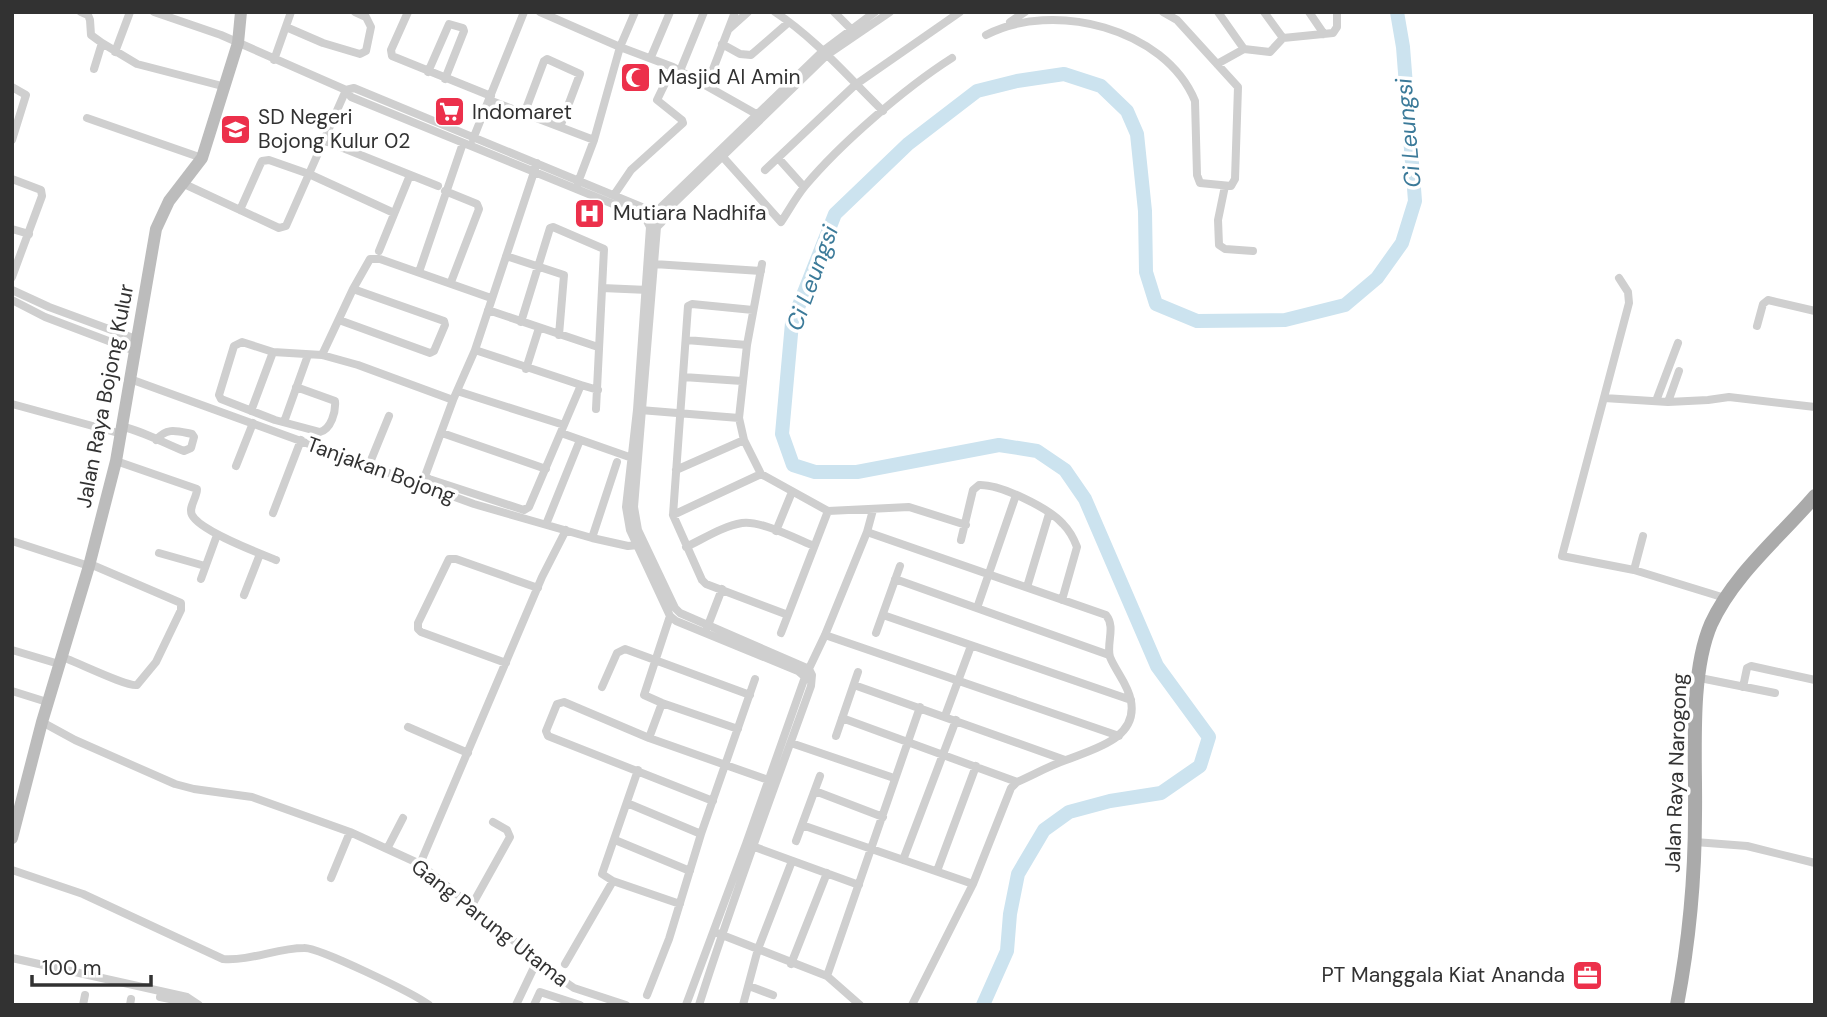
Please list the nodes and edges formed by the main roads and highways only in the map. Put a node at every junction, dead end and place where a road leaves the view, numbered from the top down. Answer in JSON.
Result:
{"nodes":[{"id":1,"x":241,"y":12,"type":"edge"},
{"id":2,"x":1815,"y":496,"type":"edge"},
{"id":3,"x":13,"y":831,"type":"edge"},
{"id":4,"x":1677,"y":1005,"type":"edge"}],
"edges":[{"from":1,"to":3,"type":"main road","name":"Jalan Raya Bojong Kulur"},
{"from":2,"to":4,"type":"main road","name":"Jalan Raya Narogong"}]}
